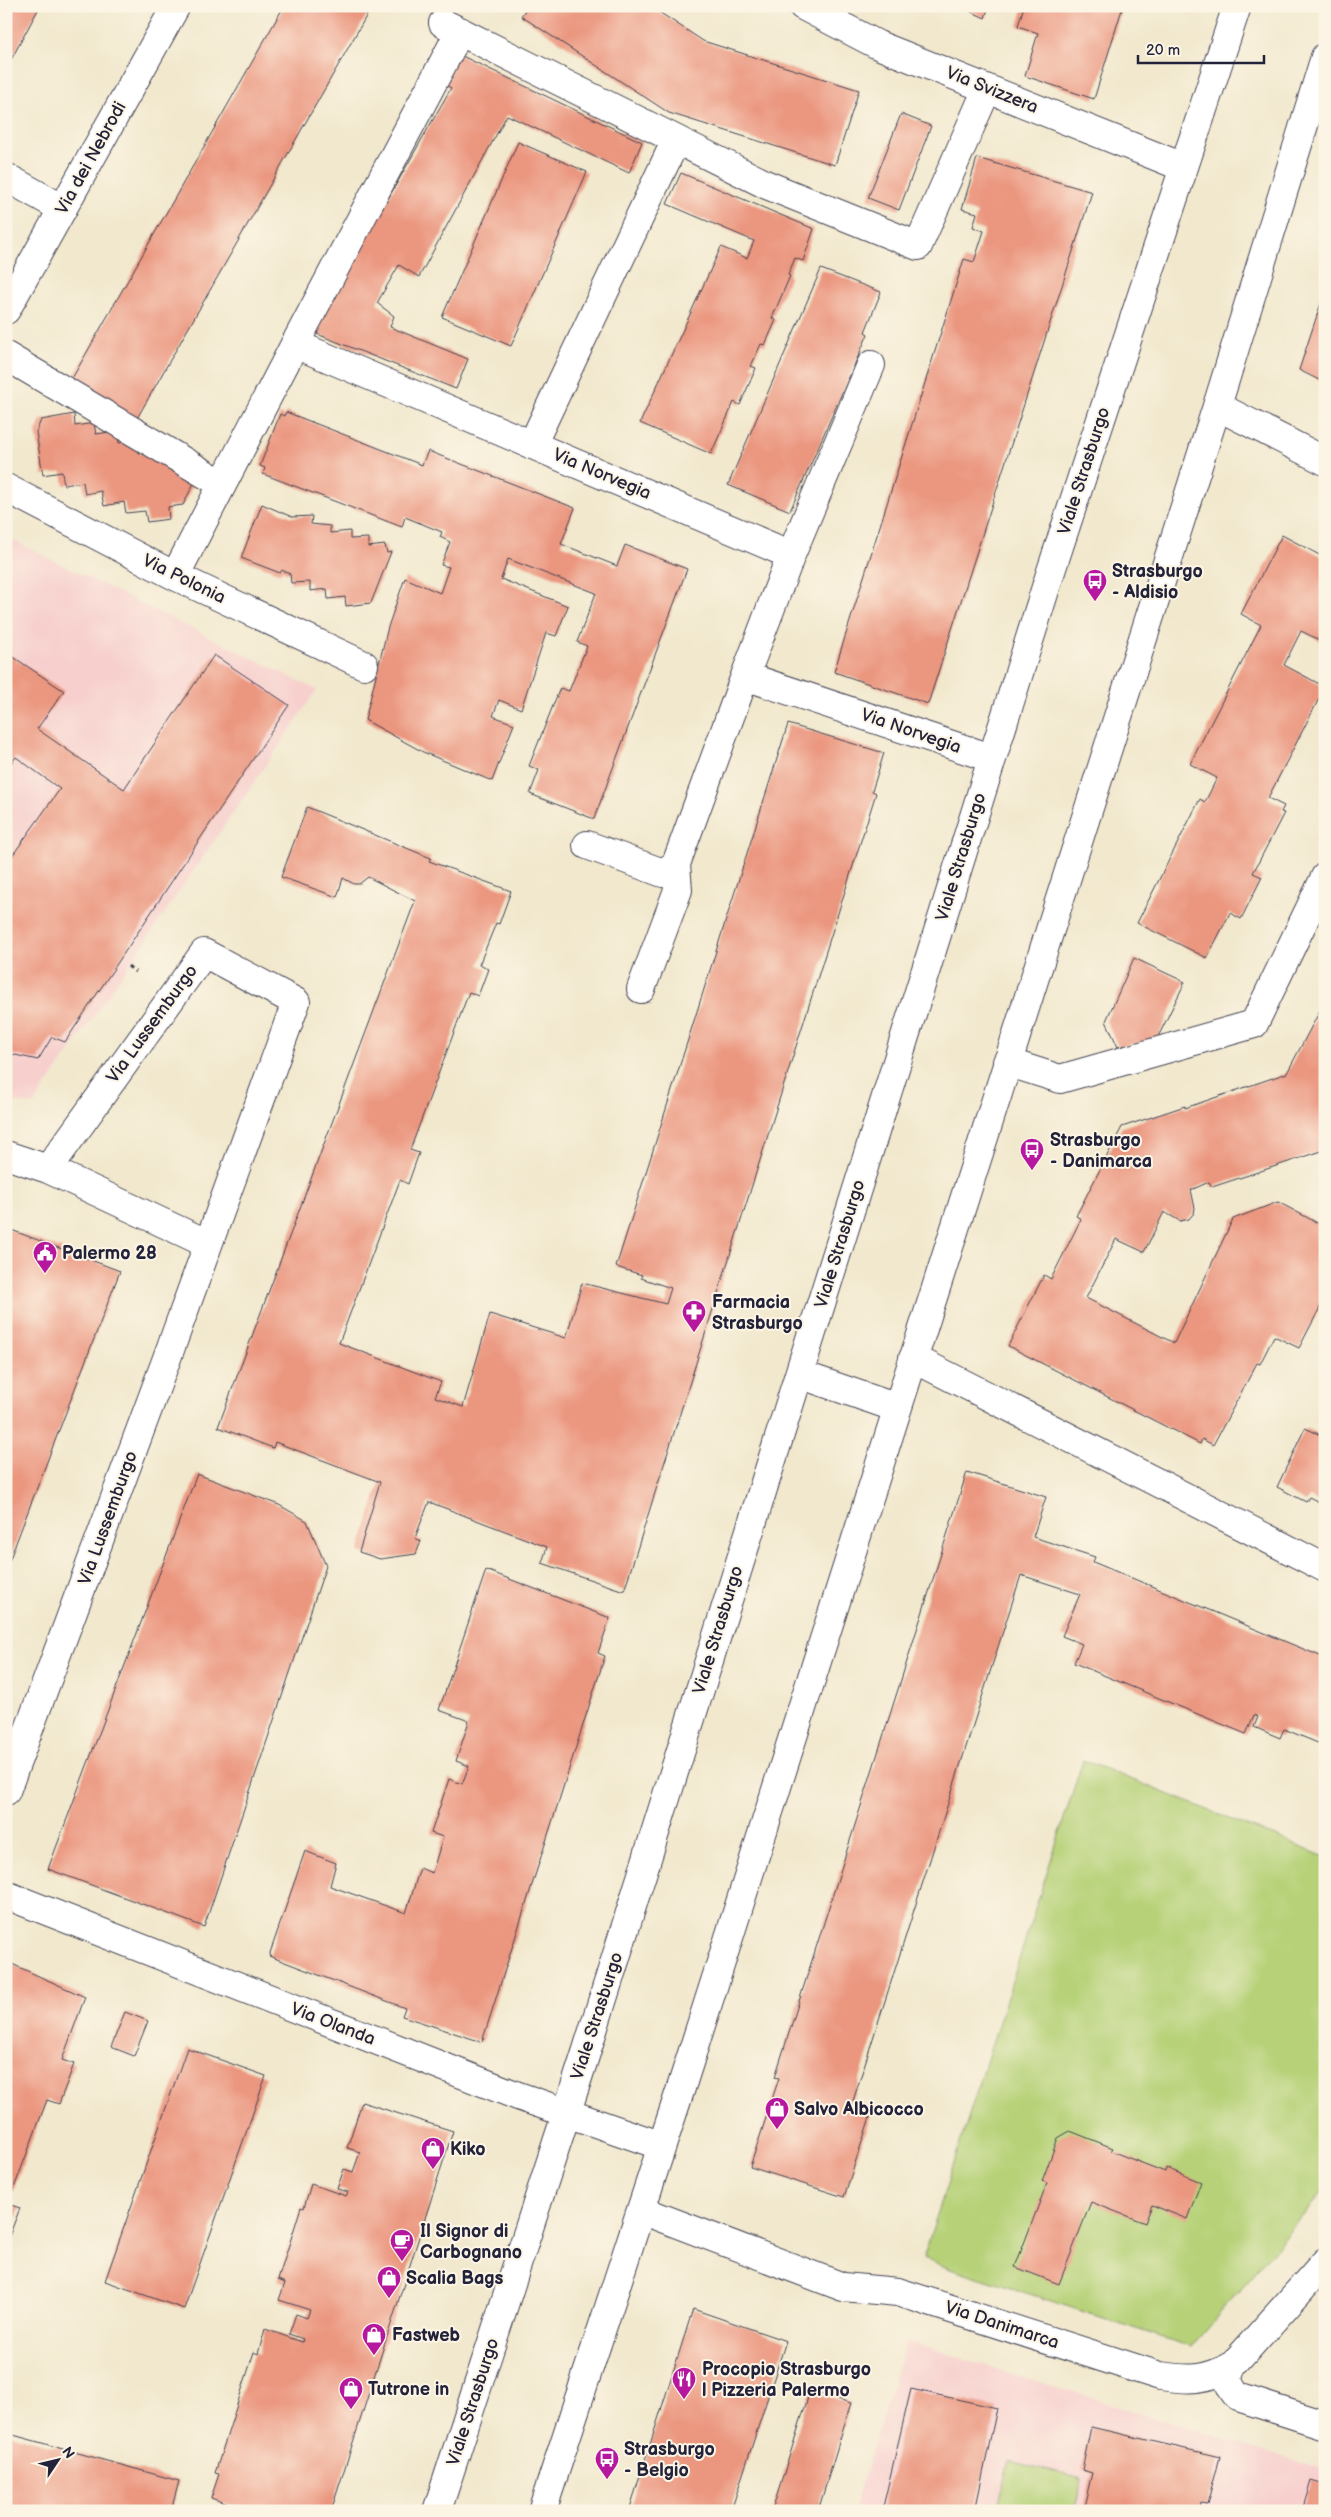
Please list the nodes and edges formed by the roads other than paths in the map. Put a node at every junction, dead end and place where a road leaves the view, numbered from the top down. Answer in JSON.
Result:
{"nodes":[{"id":1,"x":176,"y":6,"type":"edge"},
{"id":2,"x":803,"y":6,"type":"edge"},
{"id":3,"x":1237,"y":6,"type":"edge"},
{"id":4,"x":1325,"y":56,"type":"edge"},
{"id":5,"x":987,"y":88,"type":"junction"},
{"id":6,"x":676,"y":140,"type":"junction"},
{"id":7,"x":1183,"y":167,"type":"junction"},
{"id":8,"x":6,"y":177,"type":"edge"},
{"id":9,"x":63,"y":209,"type":"junction"},
{"id":10,"x":6,"y":310,"type":"edge"},
{"id":11,"x":295,"y":344,"type":"junction"},
{"id":12,"x":6,"y":356,"type":"edge"},
{"id":13,"x":870,"y":365,"type":"dead end"},
{"id":14,"x":1217,"y":406,"type":"junction"},
{"id":15,"x":532,"y":444,"type":"junction"},
{"id":16,"x":1325,"y":461,"type":"edge"},
{"id":17,"x":222,"y":484,"type":"junction"},
{"id":18,"x":6,"y":488,"type":"edge"},
{"id":19,"x":791,"y":555,"type":"junction"},
{"id":20,"x":175,"y":576,"type":"junction"},
{"id":21,"x":364,"y":664,"type":"dead end"},
{"id":22,"x":745,"y":676,"type":"junction"},
{"id":23,"x":992,"y":758,"type":"junction"},
{"id":24,"x":587,"y":845,"type":"dead end"},
{"id":25,"x":676,"y":864,"type":"junction"},
{"id":26,"x":1325,"y":877,"type":"edge"},
{"id":27,"x":642,"y":989,"type":"dead end"},
{"id":28,"x":1007,"y":1062,"type":"junction"},
{"id":29,"x":6,"y":1155,"type":"edge"},
{"id":30,"x":48,"y":1169,"type":"junction"},
{"id":31,"x":208,"y":1244,"type":"junction"},
{"id":32,"x":913,"y":1358,"type":"junction"},
{"id":33,"x":799,"y":1374,"type":"junction"},
{"id":34,"x":897,"y":1408,"type":"junction"},
{"id":35,"x":1325,"y":1568,"type":"edge"},
{"id":36,"x":6,"y":1791,"type":"edge"},
{"id":37,"x":6,"y":1895,"type":"edge"},
{"id":38,"x":566,"y":2113,"type":"junction"},
{"id":39,"x":662,"y":2146,"type":"junction"},
{"id":40,"x":641,"y":2210,"type":"junction"},
{"id":41,"x":1325,"y":2262,"type":"edge"},
{"id":42,"x":1232,"y":2366,"type":"junction"},
{"id":43,"x":1325,"y":2425,"type":"edge"},
{"id":44,"x":437,"y":2511,"type":"edge"},
{"id":45,"x":542,"y":2511,"type":"edge"}],
"edges":[{"from":1,"to":9,"type":"street","name":"Via dei Nebrodi"},
{"from":2,"to":5,"type":"street","name":"Via Svizzera"},
{"from":3,"to":7,"type":"street","name":"Viale Strasburgo"},
{"from":4,"to":14,"type":"street"},
{"from":5,"to":6,"type":"street"},
{"from":5,"to":7,"type":"street","name":"Via Svizzera"},
{"from":6,"to":11,"type":"street"},
{"from":6,"to":15,"type":"street"},
{"from":7,"to":23,"type":"street","name":"Viale Strasburgo"},
{"from":8,"to":9,"type":"street"},
{"from":9,"to":10,"type":"street","name":"Via dei Nebrodi"},
{"from":11,"to":15,"type":"street","name":"Via Norvegia"},
{"from":11,"to":17,"type":"street"},
{"from":12,"to":17,"type":"street"},
{"from":13,"to":19,"type":"street"},
{"from":14,"to":16,"type":"street"},
{"from":14,"to":28,"type":"street"},
{"from":15,"to":19,"type":"street","name":"Via Norvegia"},
{"from":17,"to":20,"type":"street"},
{"from":18,"to":20,"type":"street","name":"Via Polonia"},
{"from":19,"to":22,"type":"street"},
{"from":20,"to":21,"type":"street","name":"Via Polonia"},
{"from":22,"to":23,"type":"street","name":"Via Norvegia"},
{"from":22,"to":25,"type":"street"},
{"from":23,"to":33,"type":"street","name":"Viale Strasburgo"},
{"from":24,"to":25,"type":"street"},
{"from":25,"to":27,"type":"street"},
{"from":26,"to":28,"type":"street"},
{"from":28,"to":32,"type":"street"},
{"from":29,"to":30,"type":"street"},
{"from":30,"to":31,"type":"street"},
{"from":30,"to":31,"type":"street","name":"Via Lussemburgo"},
{"from":31,"to":36,"type":"street","name":"Via Lussemburgo"},
{"from":32,"to":34,"type":"street"},
{"from":32,"to":35,"type":"street"},
{"from":33,"to":34,"type":"street"},
{"from":33,"to":38,"type":"street","name":"Viale Strasburgo"},
{"from":34,"to":39,"type":"street"},
{"from":37,"to":38,"type":"street","name":"Via Olanda"},
{"from":38,"to":39,"type":"street","name":"Via Olanda"},
{"from":38,"to":44,"type":"street","name":"Viale Strasburgo"},
{"from":39,"to":40,"type":"street"},
{"from":40,"to":42,"type":"street","name":"Via Danimarca"},
{"from":40,"to":45,"type":"street"},
{"from":41,"to":42,"type":"street","name":"Via Danimarca"},
{"from":42,"to":43,"type":"street"}]}
